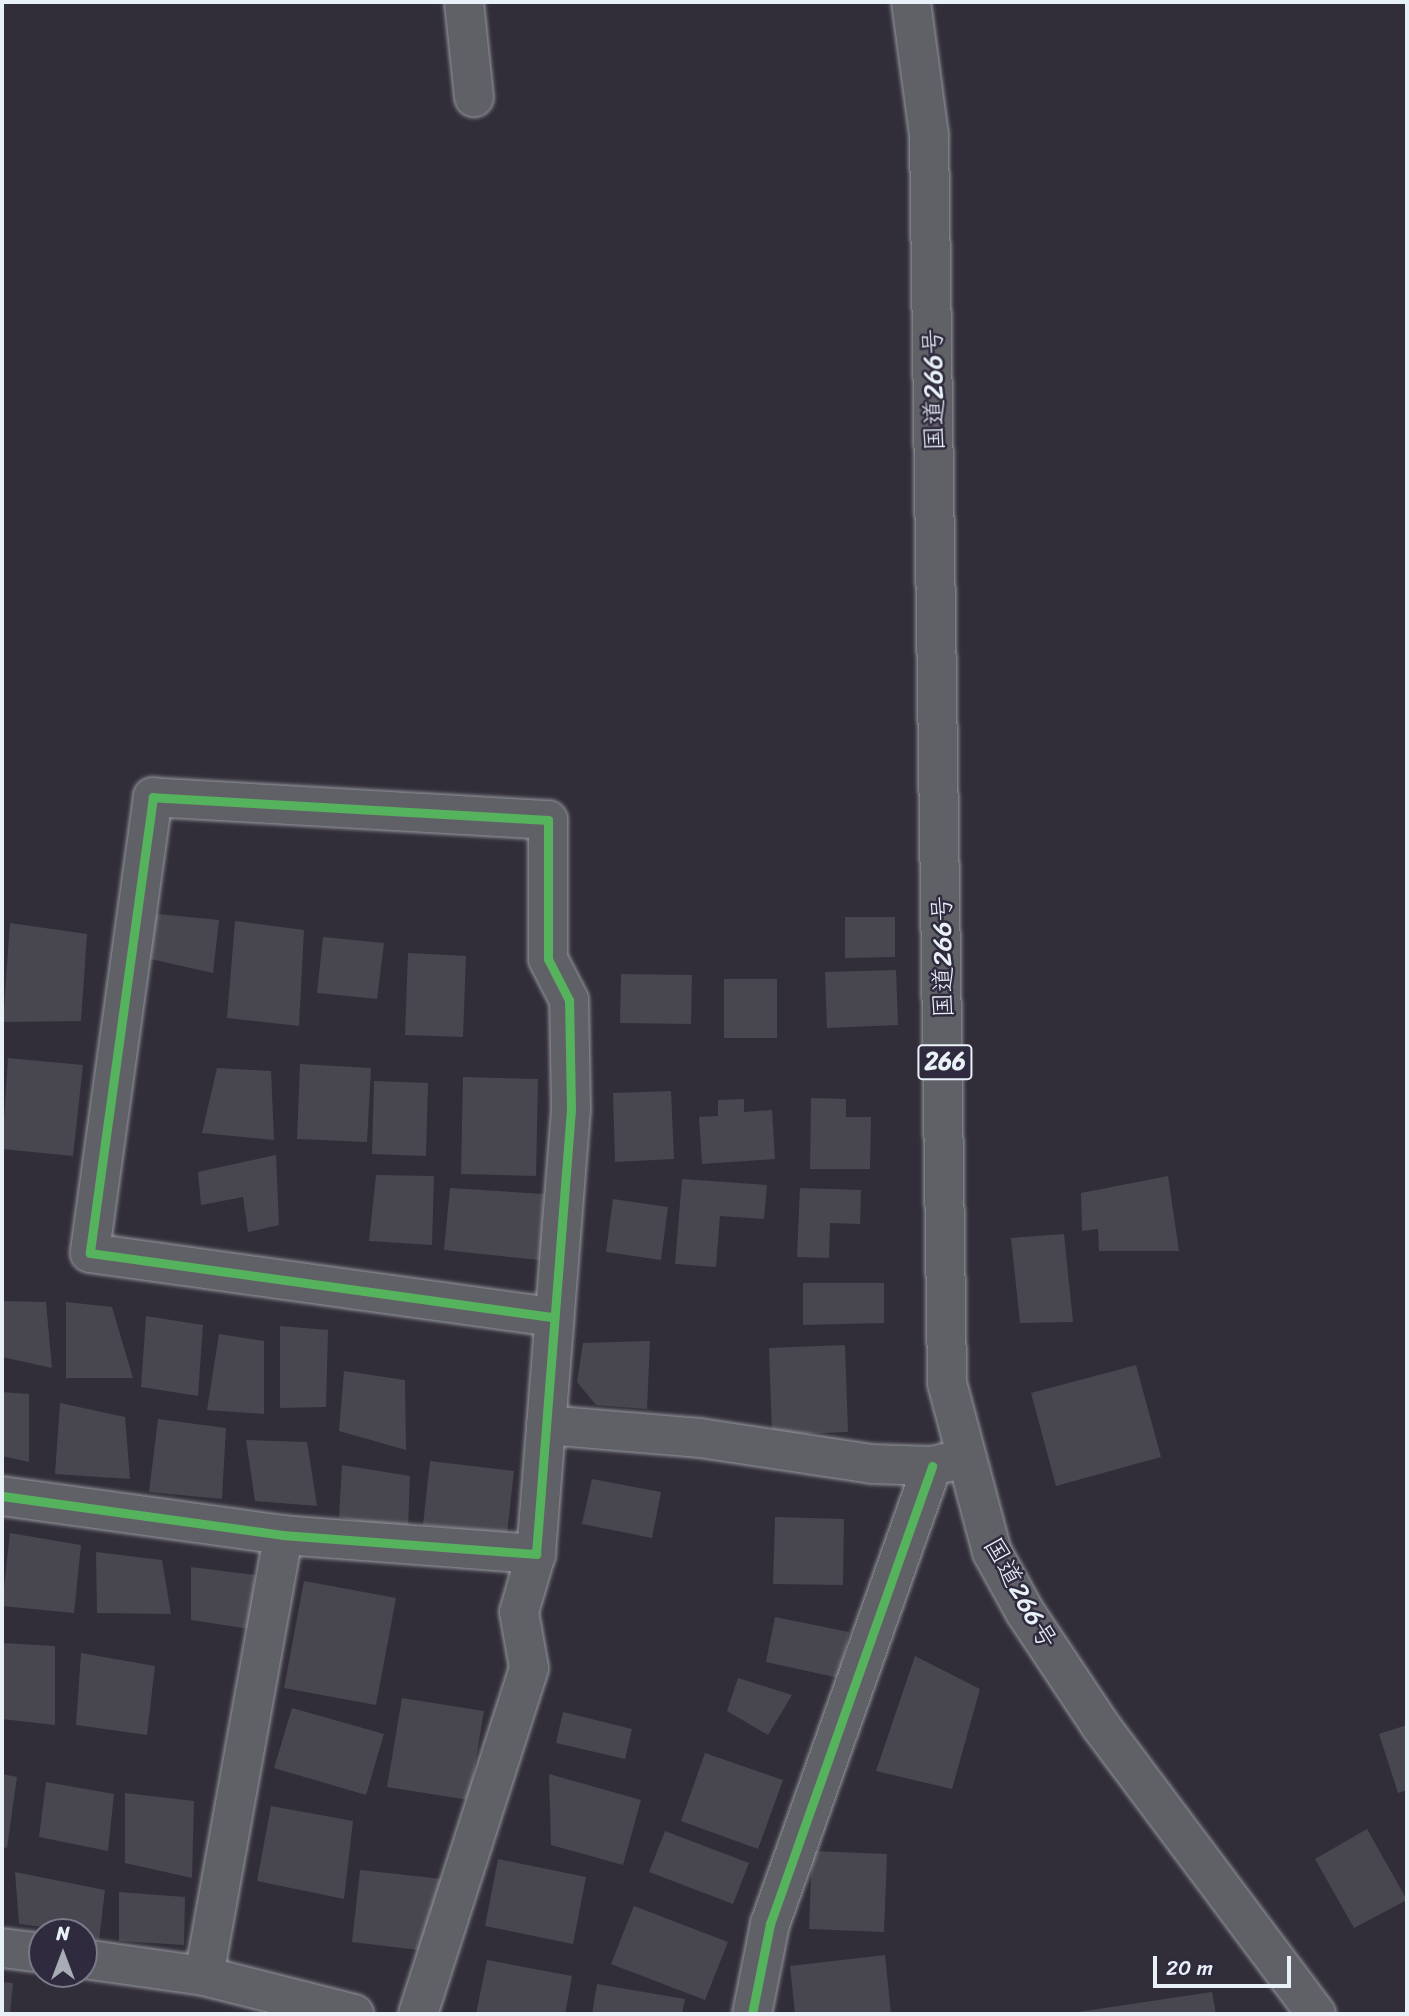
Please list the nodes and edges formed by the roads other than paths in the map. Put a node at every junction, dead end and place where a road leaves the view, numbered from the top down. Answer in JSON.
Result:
{"nodes":[{"id":1,"x":464,"y":2,"type":"edge"},
{"id":2,"x":911,"y":2,"type":"edge"},
{"id":3,"x":474,"y":97,"type":"dead end"},
{"id":4,"x":551,"y":1317,"type":"junction"},
{"id":5,"x":545,"y":1425,"type":"junction"},
{"id":6,"x":948,"y":1463,"type":"junction"},
{"id":7,"x":2,"y":1496,"type":"edge"},
{"id":8,"x":283,"y":1535,"type":"junction"},
{"id":9,"x":536,"y":1554,"type":"junction"},
{"id":10,"x":2,"y":1948,"type":"edge"},
{"id":11,"x":28,"y":1952,"type":"edge"},
{"id":12,"x":98,"y":1961,"type":"edge"},
{"id":13,"x":204,"y":1976,"type":"junction"},
{"id":14,"x":354,"y":2014,"type":"edge"},
{"id":15,"x":418,"y":2014,"type":"edge"},
{"id":16,"x":752,"y":2014,"type":"edge"},
{"id":17,"x":1316,"y":2014,"type":"edge"}],
"edges":[{"from":1,"to":3,"type":"main road"},
{"from":2,"to":6,"type":"main road","name":"国道266号","number":"266"},
{"from":4,"to":4,"type":"main road"},
{"from":4,"to":5,"type":"main road"},
{"from":5,"to":6,"type":"main road"},
{"from":5,"to":9,"type":"main road"},
{"from":6,"to":16,"type":"main road"},
{"from":6,"to":17,"type":"main road","name":"国道266号","number":"266"},
{"from":7,"to":8,"type":"main road"},
{"from":8,"to":9,"type":"main road"},
{"from":8,"to":13,"type":"main road"},
{"from":9,"to":15,"type":"main road"},
{"from":10,"to":11,"type":"main road"},
{"from":12,"to":13,"type":"main road"},
{"from":13,"to":14,"type":"main road"}]}
